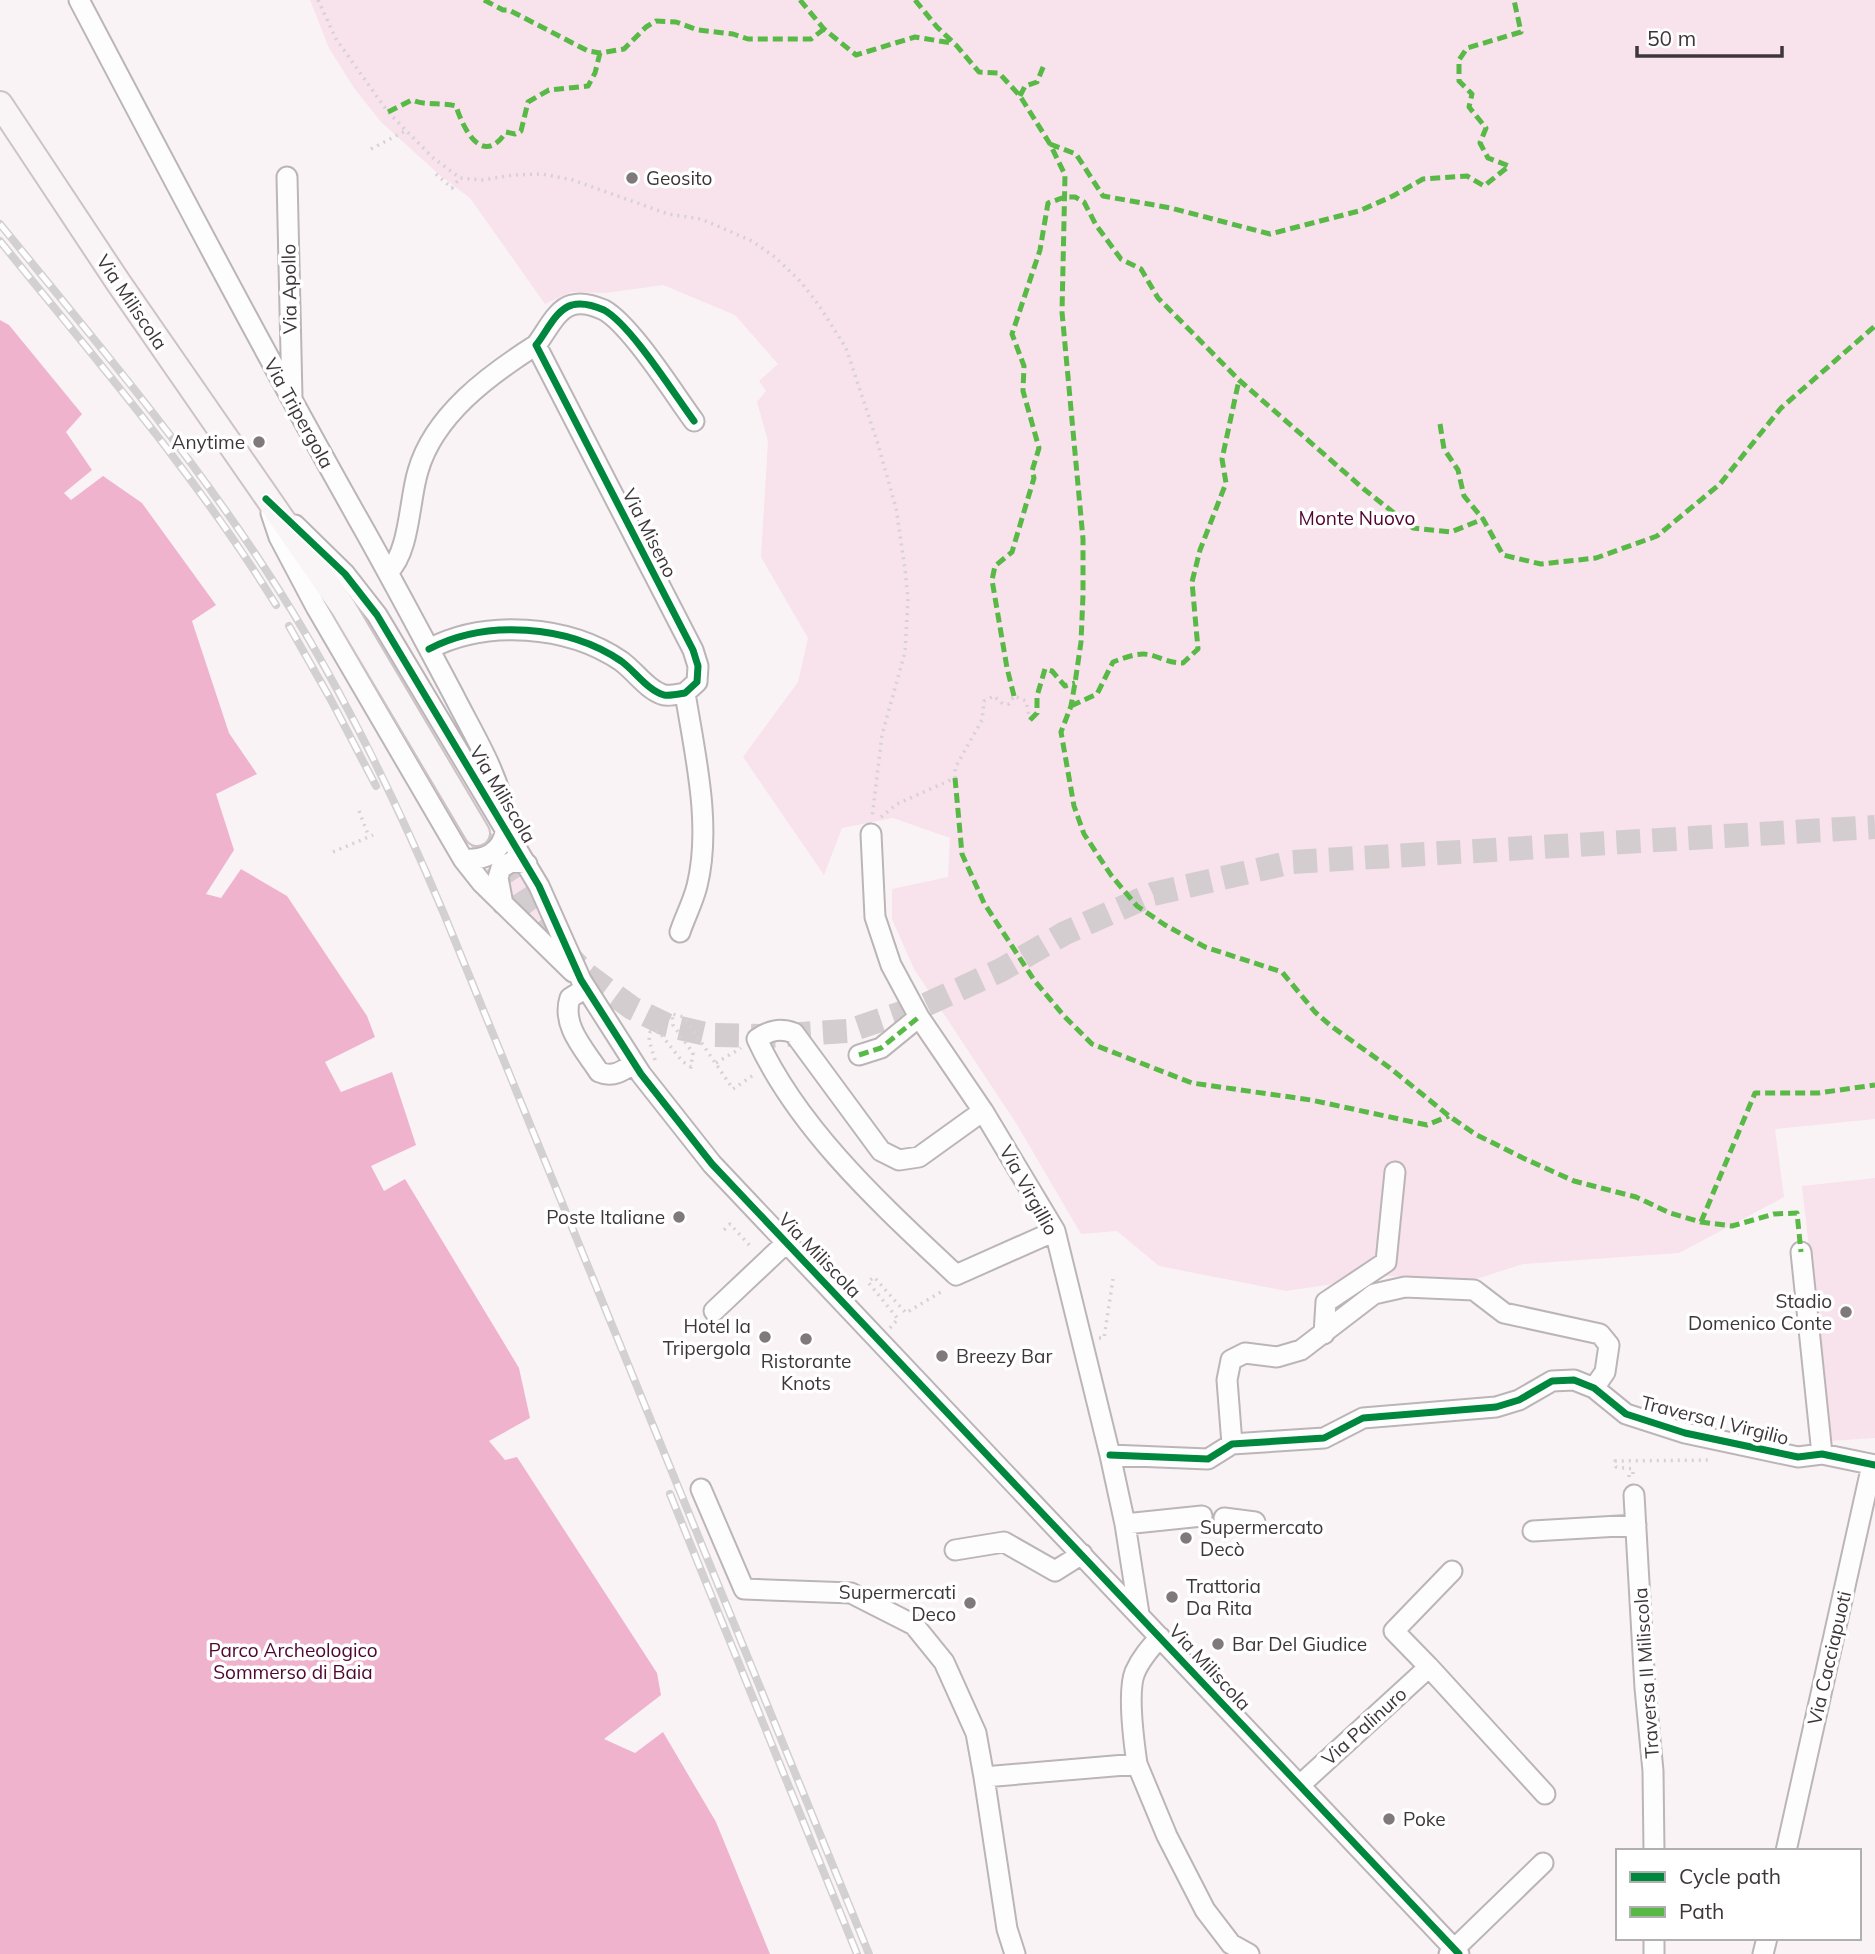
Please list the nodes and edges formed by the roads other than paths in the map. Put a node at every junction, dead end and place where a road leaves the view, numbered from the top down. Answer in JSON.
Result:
{"nodes":[{"id":1,"x":79,"y":0,"type":"edge"},
{"id":2,"x":0,"y":104,"type":"edge"},
{"id":3,"x":287,"y":177,"type":"dead end"},
{"id":4,"x":536,"y":345,"type":"junction"},
{"id":5,"x":292,"y":401,"type":"junction"},
{"id":6,"x":694,"y":421,"type":"dead end"},
{"id":7,"x":266,"y":499,"type":"junction"},
{"id":8,"x":388,"y":572,"type":"junction"},
{"id":9,"x":429,"y":649,"type":"junction"},
{"id":10,"x":685,"y":693,"type":"junction"},
{"id":11,"x":506,"y":831,"type":"junction"},
{"id":12,"x":477,"y":833,"type":"tunnel mouth"},
{"id":13,"x":871,"y":834,"type":"dead end"},
{"id":14,"x":463,"y":859,"type":"junction"},
{"id":15,"x":527,"y":864,"type":"junction"},
{"id":16,"x":503,"y":905,"type":"junction"},
{"id":17,"x":680,"y":932,"type":"dead end"},
{"id":18,"x":583,"y":984,"type":"junction"},
{"id":19,"x":919,"y":1017,"type":"junction"},
{"id":20,"x":859,"y":1055,"type":"dead end"},
{"id":21,"x":638,"y":1068,"type":"junction"},
{"id":22,"x":983,"y":1111,"type":"junction"},
{"id":23,"x":1395,"y":1172,"type":"dead end"},
{"id":24,"x":1055,"y":1231,"type":"junction"},
{"id":25,"x":786,"y":1243,"type":"junction"},
{"id":26,"x":1801,"y":1252,"type":"dead end"},
{"id":27,"x":714,"y":1311,"type":"dead end"},
{"id":28,"x":1324,"y":1334,"type":"junction"},
{"id":29,"x":1594,"y":1388,"type":"junction"},
{"id":30,"x":1231,"y":1444,"type":"junction"},
{"id":31,"x":1822,"y":1454,"type":"junction"},
{"id":32,"x":1110,"y":1455,"type":"junction"},
{"id":33,"x":1874,"y":1465,"type":"edge"},
{"id":34,"x":701,"y":1489,"type":"dead end"},
{"id":35,"x":1634,"y":1495,"type":"dead end"},
{"id":36,"x":1202,"y":1516,"type":"dead end"},
{"id":37,"x":1224,"y":1518,"type":"dead end"},
{"id":38,"x":1255,"y":1521,"type":"dead end"},
{"id":39,"x":1125,"y":1524,"type":"junction"},
{"id":40,"x":1636,"y":1525,"type":"junction"},
{"id":41,"x":1533,"y":1531,"type":"dead end"},
{"id":42,"x":956,"y":1550,"type":"dead end"},
{"id":43,"x":1082,"y":1554,"type":"junction"},
{"id":44,"x":1452,"y":1571,"type":"dead end"},
{"id":45,"x":1139,"y":1614,"type":"junction"},
{"id":46,"x":1160,"y":1637,"type":"junction"},
{"id":47,"x":1429,"y":1667,"type":"junction"},
{"id":48,"x":1137,"y":1764,"type":"junction"},
{"id":49,"x":984,"y":1777,"type":"junction"},
{"id":50,"x":1300,"y":1785,"type":"junction"},
{"id":51,"x":1545,"y":1794,"type":"dead end"},
{"id":52,"x":1654,"y":1849,"type":"edge"},
{"id":53,"x":1786,"y":1849,"type":"edge"},
{"id":54,"x":1543,"y":1863,"type":"dead end"},
{"id":55,"x":1454,"y":1952,"type":"edge"},
{"id":56,"x":1015,"y":1954,"type":"edge"},
{"id":57,"x":1250,"y":1954,"type":"edge"}],
"edges":[{"from":1,"to":5,"type":"street","name":"Via Tripergola"},
{"from":2,"to":7,"type":"main road","name":"Via Miliscola"},
{"from":3,"to":5,"type":"street","name":"Via Apollo"},
{"from":4,"to":6,"type":"street"},
{"from":4,"to":8,"type":"street"},
{"from":4,"to":10,"type":"street","name":"Via Miseno"},
{"from":5,"to":8,"type":"street","name":"Via Tripergola"},
{"from":7,"to":11,"type":"street","name":"Via Miliscola"},
{"from":7,"to":12,"type":"main road","name":"Via Miliscola"},
{"from":7,"to":14,"type":"street","name":"Via Miliscola"},
{"from":8,"to":9,"type":"street","name":"Via Tripergola"},
{"from":9,"to":10,"type":"street"},
{"from":9,"to":11,"type":"street","name":"Via Tripergola"},
{"from":10,"to":17,"type":"street"},
{"from":11,"to":14,"type":"street"},
{"from":11,"to":15,"type":"street","name":"Via Miliscola"},
{"from":13,"to":19,"type":"street","name":"Via Virgillio"},
{"from":14,"to":16,"type":"street","name":"Via Miliscola"},
{"from":15,"to":16,"type":"street"},
{"from":15,"to":18,"type":"street","name":"Via Miliscola"},
{"from":16,"to":18,"type":"street","name":"Via Miliscola"},
{"from":18,"to":21,"type":"street","name":"Via Miliscola"},
{"from":18,"to":21,"type":"street"},
{"from":19,"to":20,"type":"street"},
{"from":19,"to":22,"type":"street","name":"Via Virgillio"},
{"from":21,"to":25,"type":"street","name":"Via Miliscola"},
{"from":22,"to":24,"type":"street","name":"Via Virgillio"},
{"from":22,"to":24,"type":"street"},
{"from":23,"to":28,"type":"street"},
{"from":24,"to":32,"type":"street","name":"Via Virgillio"},
{"from":25,"to":27,"type":"street"},
{"from":25,"to":43,"type":"street","name":"Via Miliscola"},
{"from":26,"to":31,"type":"street"},
{"from":28,"to":29,"type":"street"},
{"from":28,"to":30,"type":"street"},
{"from":29,"to":30,"type":"street","name":"Traversa I Virgilio"},
{"from":29,"to":31,"type":"street","name":"Traversa I Virgilio"},
{"from":30,"to":32,"type":"street","name":"Traversa I Virgilio"},
{"from":31,"to":33,"type":"street","name":"Traversa I Virgilio"},
{"from":32,"to":39,"type":"street","name":"Via Virgillio"},
{"from":33,"to":53,"type":"street","name":"Via Cacciapuoti"},
{"from":34,"to":49,"type":"street"},
{"from":35,"to":40,"type":"street","name":"Traversa II Miliscola"},
{"from":36,"to":39,"type":"street"},
{"from":37,"to":38,"type":"street"},
{"from":39,"to":45,"type":"street","name":"Via Virgillio"},
{"from":40,"to":41,"type":"street"},
{"from":40,"to":52,"type":"street","name":"Traversa II Miliscola"},
{"from":42,"to":43,"type":"street"},
{"from":43,"to":45,"type":"street","name":"Via Miliscola"},
{"from":44,"to":47,"type":"street"},
{"from":45,"to":46,"type":"street","name":"Via Miliscola"},
{"from":46,"to":48,"type":"street"},
{"from":46,"to":50,"type":"street","name":"Via Miliscola"},
{"from":47,"to":50,"type":"street","name":"Via Palinuro"},
{"from":47,"to":51,"type":"street"},
{"from":48,"to":49,"type":"street"},
{"from":48,"to":57,"type":"street"},
{"from":49,"to":56,"type":"street"},
{"from":50,"to":55,"type":"street","name":"Via Miliscola"},
{"from":54,"to":55,"type":"street"}]}
